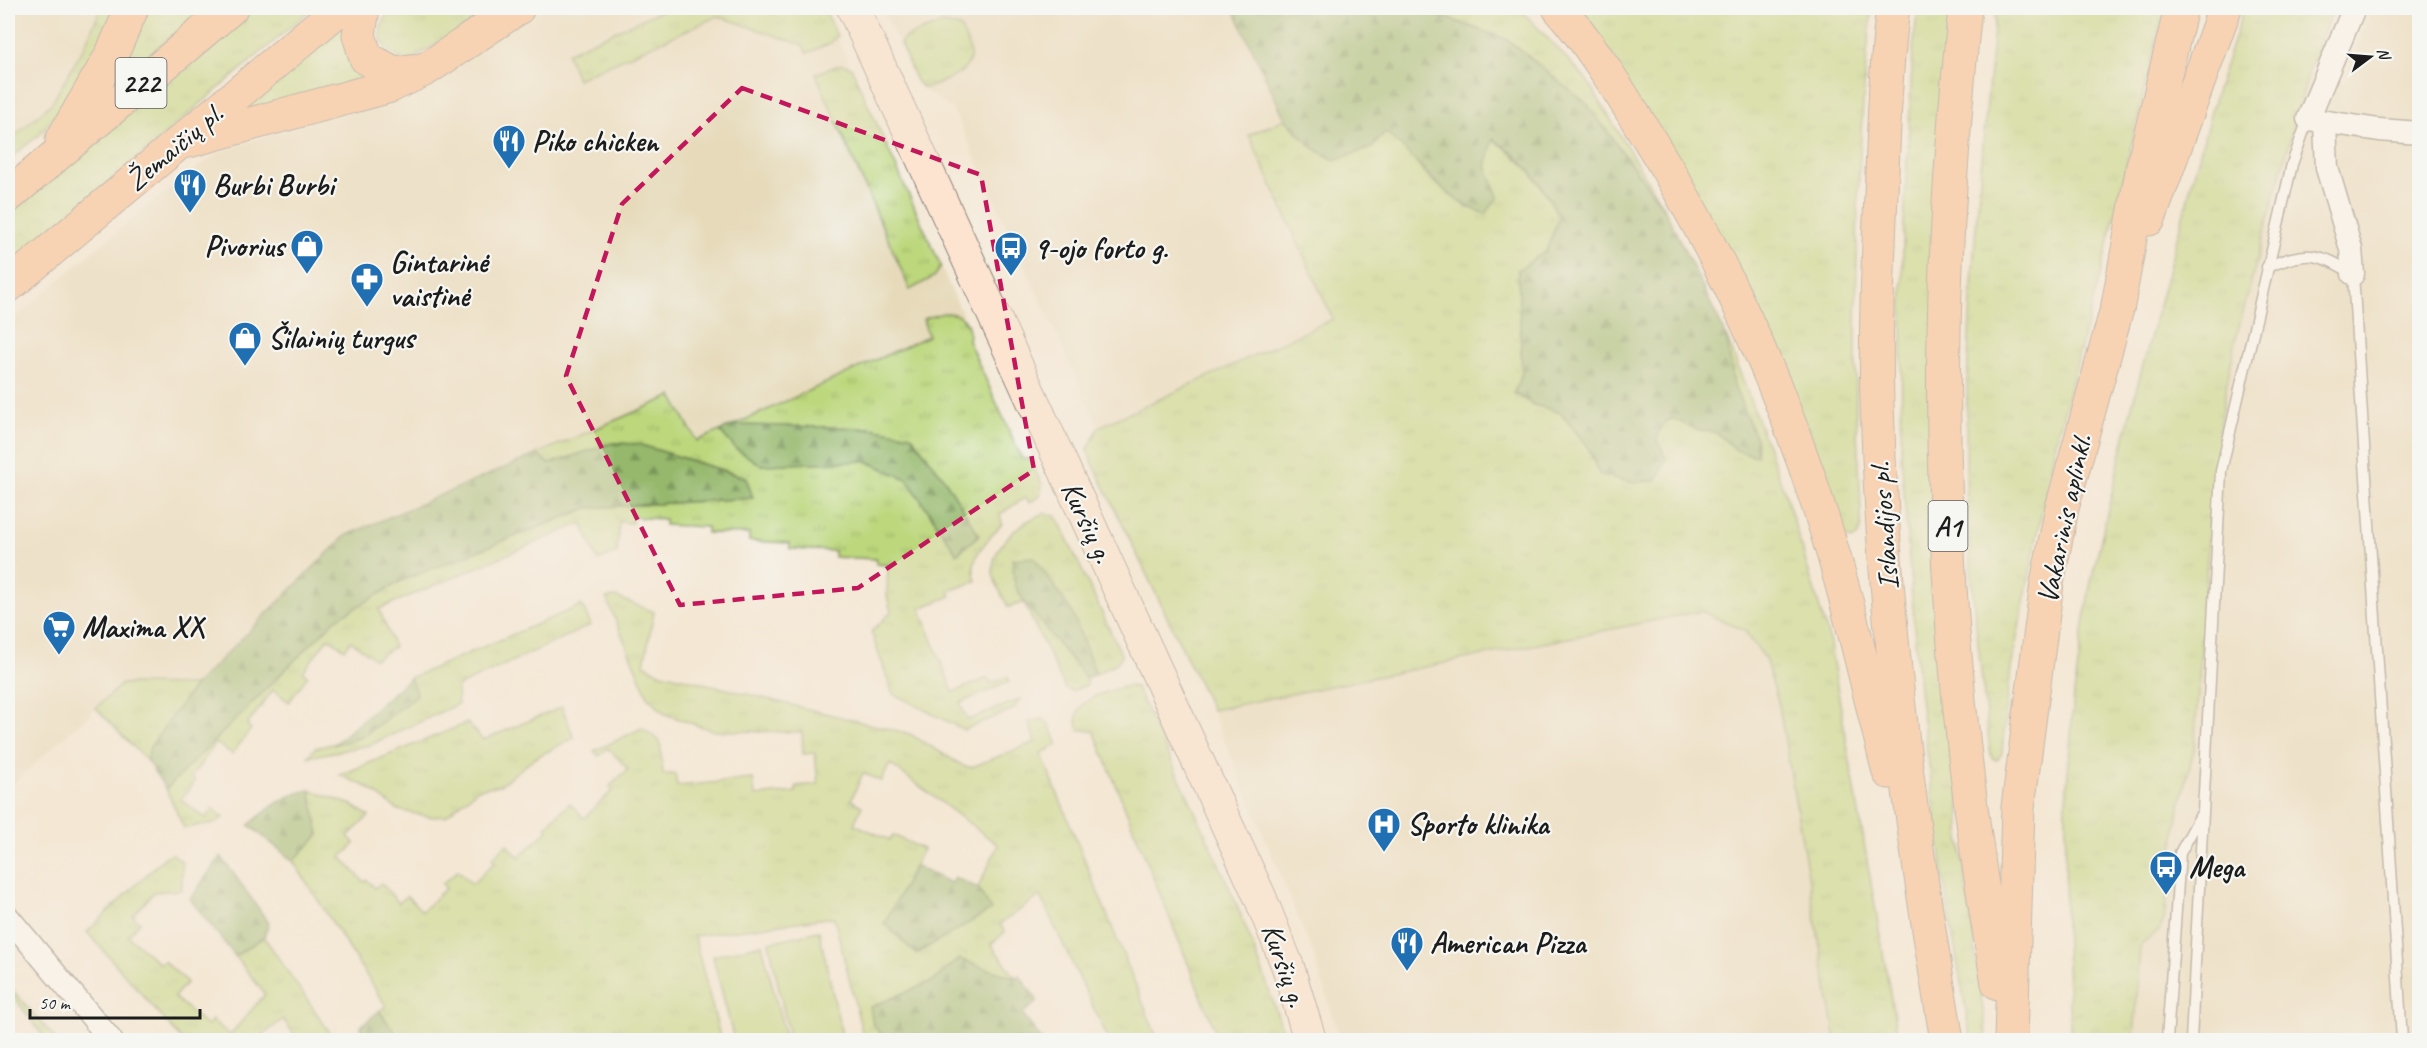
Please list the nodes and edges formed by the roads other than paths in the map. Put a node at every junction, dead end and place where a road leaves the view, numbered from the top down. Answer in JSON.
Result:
{"nodes":[{"id":1,"x":132,"y":8,"type":"edge"},
{"id":2,"x":231,"y":8,"type":"edge"},
{"id":3,"x":340,"y":8,"type":"edge"},
{"id":4,"x":363,"y":8,"type":"edge"},
{"id":5,"x":518,"y":8,"type":"edge"},
{"id":6,"x":853,"y":8,"type":"edge"},
{"id":7,"x":1559,"y":8,"type":"edge"},
{"id":8,"x":1893,"y":8,"type":"edge"},
{"id":9,"x":1965,"y":8,"type":"edge"},
{"id":10,"x":2181,"y":8,"type":"edge"},
{"id":11,"x":2225,"y":8,"type":"edge"},
{"id":12,"x":2354,"y":8,"type":"edge"},
{"id":13,"x":426,"y":69,"type":"junction"},
{"id":14,"x":2316,"y":122,"type":"junction"},
{"id":15,"x":2420,"y":133,"type":"edge"},
{"id":16,"x":178,"y":144,"type":"junction"},
{"id":17,"x":51,"y":159,"type":"junction"},
{"id":18,"x":8,"y":196,"type":"edge"},
{"id":19,"x":2267,"y":267,"type":"junction"},
{"id":20,"x":2353,"y":274,"type":"junction"},
{"id":21,"x":8,"y":286,"type":"edge"},
{"id":22,"x":2118,"y":305,"type":"junction"},
{"id":23,"x":2204,"y":810,"type":"junction"},
{"id":24,"x":8,"y":917,"type":"edge"},
{"id":25,"x":1927,"y":925,"type":"junction"},
{"id":26,"x":111,"y":1041,"type":"edge"},
{"id":27,"x":1310,"y":1041,"type":"edge"},
{"id":28,"x":1947,"y":1041,"type":"edge"},
{"id":29,"x":2009,"y":1041,"type":"edge"},
{"id":30,"x":2167,"y":1041,"type":"edge"},
{"id":31,"x":2191,"y":1041,"type":"edge"},
{"id":32,"x":2402,"y":1041,"type":"edge"}],
"edges":[{"from":1,"to":17,"type":"main road"},
{"from":2,"to":17,"type":"main road","number":"222"},
{"from":3,"to":16,"type":"main road","name":"Žemaičių pl.","number":"222"},
{"from":4,"to":13,"type":"main road"},
{"from":5,"to":13,"type":"main road"},
{"from":6,"to":27,"type":"main road","name":"Kuršių g."},
{"from":7,"to":25,"type":"main road"},
{"from":8,"to":25,"type":"main road","name":"Islandijos pl.","number":"A1"},
{"from":9,"to":29,"type":"main road","name":"Islandijos pl.","number":"A1"},
{"from":10,"to":22,"type":"main road","name":"Vakarinis aplinkl."},
{"from":11,"to":22,"type":"main road"},
{"from":12,"to":14,"type":"street"},
{"from":13,"to":16,"type":"main road"},
{"from":14,"to":15,"type":"street"},
{"from":14,"to":19,"type":"lane"},
{"from":14,"to":20,"type":"street"},
{"from":16,"to":21,"type":"main road","name":"Žemaičių pl.","number":"222"},
{"from":17,"to":18,"type":"main road","number":"222"},
{"from":19,"to":20,"type":"lane"},
{"from":19,"to":23,"type":"lane"},
{"from":20,"to":32,"type":"lane"},
{"from":22,"to":29,"type":"main road","name":"Vakarinis aplinkl."},
{"from":23,"to":30,"type":"lane"},
{"from":23,"to":31,"type":"lane"},
{"from":24,"to":26,"type":"street"},
{"from":25,"to":28,"type":"main road","name":"Islandijos pl.","number":"A1"}]}
